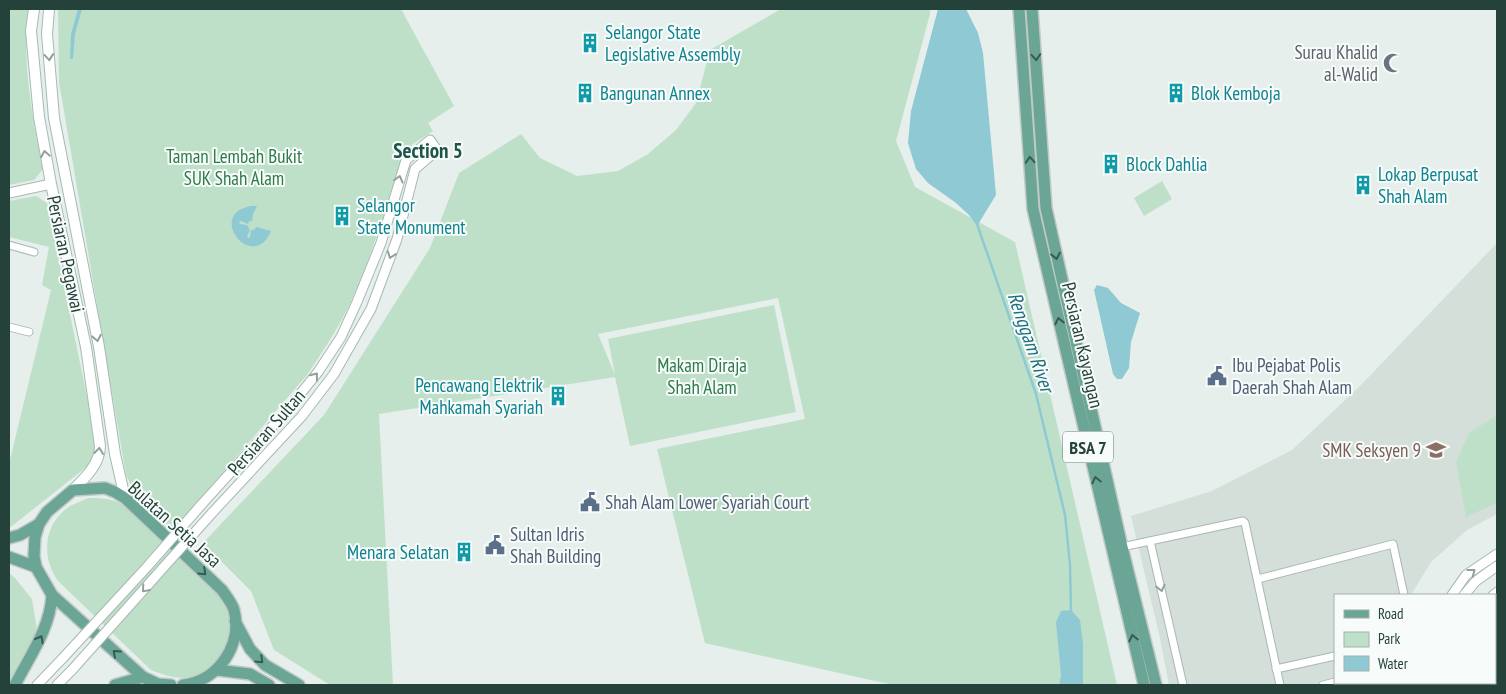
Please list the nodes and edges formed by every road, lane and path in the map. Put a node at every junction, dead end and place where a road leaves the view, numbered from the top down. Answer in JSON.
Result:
{"nodes":[{"id":1,"x":34,"y":9,"type":"edge"},
{"id":2,"x":49,"y":9,"type":"edge"},
{"id":3,"x":1019,"y":9,"type":"edge"},
{"id":4,"x":1032,"y":9,"type":"edge"},
{"id":5,"x":51,"y":184,"type":"junction"},
{"id":6,"x":9,"y":193,"type":"edge"},
{"id":7,"x":9,"y":246,"type":"edge"},
{"id":8,"x":34,"y":252,"type":"dead end"},
{"id":9,"x":9,"y":327,"type":"edge"},
{"id":10,"x":29,"y":332,"type":"dead end"},
{"id":11,"x":73,"y":490,"type":"junction"},
{"id":12,"x":125,"y":498,"type":"junction"},
{"id":13,"x":39,"y":524,"type":"junction"},
{"id":14,"x":9,"y":538,"type":"edge"},
{"id":15,"x":1150,"y":541,"type":"junction"},
{"id":16,"x":1122,"y":547,"type":"junction"},
{"id":17,"x":1497,"y":554,"type":"edge"},
{"id":18,"x":9,"y":557,"type":"edge"},
{"id":19,"x":1497,"y":566,"type":"edge"},
{"id":20,"x":36,"y":567,"type":"junction"},
{"id":21,"x":1258,"y":579,"type":"junction"},
{"id":22,"x":1404,"y":594,"type":"edge"},
{"id":23,"x":1453,"y":594,"type":"edge"},
{"id":24,"x":1465,"y":594,"type":"edge"},
{"id":25,"x":52,"y":595,"type":"junction"},
{"id":26,"x":235,"y":621,"type":"junction"},
{"id":27,"x":1334,"y":656,"type":"edge"},
{"id":28,"x":217,"y":670,"type":"junction"},
{"id":29,"x":1276,"y":670,"type":"junction"},
{"id":30,"x":143,"y":677,"type":"junction"},
{"id":31,"x":15,"y":685,"type":"edge"},
{"id":32,"x":37,"y":685,"type":"edge"},
{"id":33,"x":57,"y":685,"type":"edge"},
{"id":34,"x":115,"y":685,"type":"edge"},
{"id":35,"x":171,"y":685,"type":"edge"},
{"id":36,"x":183,"y":685,"type":"edge"},
{"id":37,"x":269,"y":685,"type":"edge"},
{"id":38,"x":299,"y":685,"type":"edge"},
{"id":39,"x":1144,"y":685,"type":"edge"},
{"id":40,"x":1156,"y":685,"type":"edge"},
{"id":41,"x":1183,"y":685,"type":"edge"},
{"id":42,"x":1280,"y":685,"type":"edge"}],
"edges":[{"from":5,"to":1,"type":"main road","name":"Persiaran Pegawai","one_way":true},
{"from":2,"to":12,"type":"main road","name":"Persiaran Pegawai","one_way":true},
{"from":39,"to":3,"type":"main road","name":"Persiaran Kayangan","number":"BSA 7","one_way":true},
{"from":4,"to":16,"type":"main road","name":"Persiaran Kayangan","number":"BSA 7","one_way":true},
{"from":5,"to":6,"type":"street"},
{"from":11,"to":5,"type":"main road","name":"Persiaran Pegawai","one_way":true},
{"from":7,"to":8,"type":"street"},
{"from":9,"to":10,"type":"street"},
{"from":11,"to":12,"type":"main road","name":"Bulatan Setia Jasa"},
{"from":11,"to":13,"type":"main road"},
{"from":12,"to":26,"type":"main road","name":"Bulatan Setia Jasa","one_way":true},
{"from":13,"to":14,"type":"main road"},
{"from":13,"to":20,"type":"main road"},
{"from":15,"to":16,"type":"street"},
{"from":15,"to":21,"type":"street"},
{"from":15,"to":41,"type":"street","one_way":true},
{"from":16,"to":40,"type":"main road","name":"Persiaran Kayangan","number":"BSA 7"},
{"from":23,"to":17,"type":"street","one_way":true},
{"from":18,"to":20,"type":"main road"},
{"from":19,"to":24,"type":"street"},
{"from":20,"to":25,"type":"main road"},
{"from":21,"to":22,"type":"street"},
{"from":21,"to":29,"type":"street"},
{"from":30,"to":25,"type":"main road","one_way":true},
{"from":31,"to":25,"type":"main road","one_way":true},
{"from":26,"to":28,"type":"main road","name":"Bulatan Setia Jasa"},
{"from":26,"to":38,"type":"main road","one_way":true},
{"from":27,"to":29,"type":"street"},
{"from":28,"to":36,"type":"main road","name":"Bulatan Setia Jasa"},
{"from":28,"to":37,"type":"main road"},
{"from":29,"to":42,"type":"street"},
{"from":30,"to":34,"type":"main road"},
{"from":30,"to":35,"type":"main road"},
{"from":32,"to":33,"type":"street","name":"Persiaran Sultan","one_way":true,"bridge":true}]}
